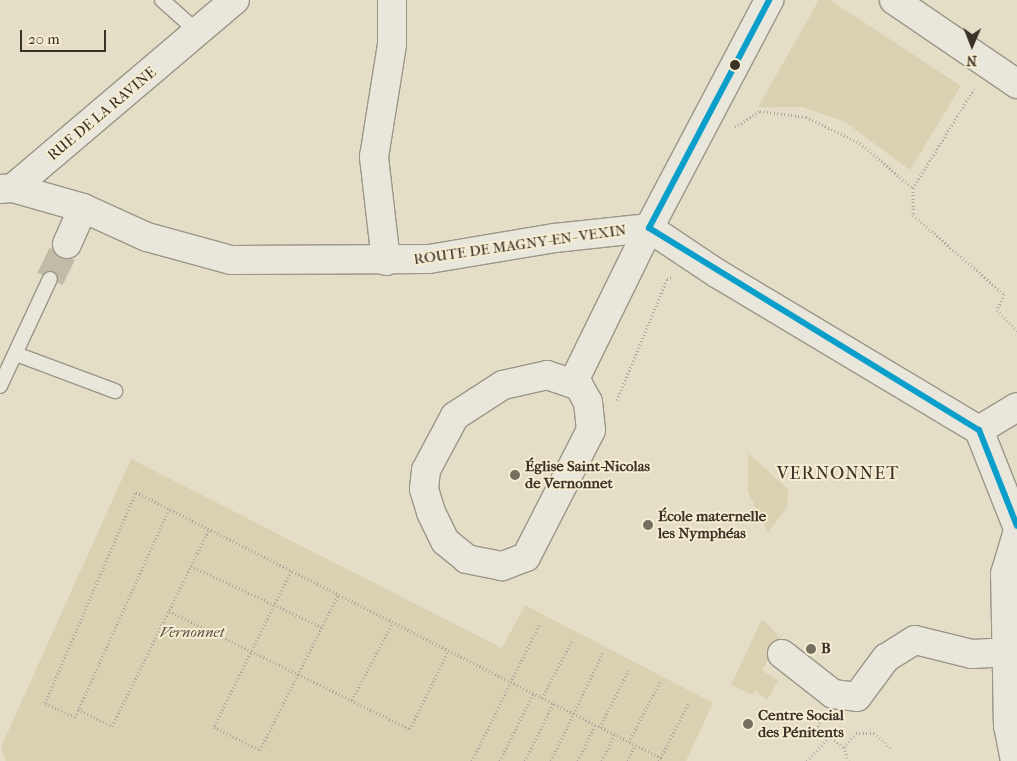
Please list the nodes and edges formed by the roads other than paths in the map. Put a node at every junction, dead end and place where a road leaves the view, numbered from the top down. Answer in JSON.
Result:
{"nodes":[{"id":1,"x":162,"y":0,"type":"edge"},
{"id":2,"x":235,"y":0,"type":"edge"},
{"id":3,"x":392,"y":0,"type":"edge"},
{"id":4,"x":769,"y":0,"type":"edge"},
{"id":5,"x":894,"y":0,"type":"edge"},
{"id":6,"x":199,"y":33,"type":"junction"},
{"id":7,"x":1017,"y":84,"type":"edge"},
{"id":8,"x":6,"y":189,"type":"edge"},
{"id":9,"x":83,"y":208,"type":"junction"},
{"id":10,"x":650,"y":228,"type":"junction"},
{"id":11,"x":67,"y":244,"type":"tunnel mouth"},
{"id":12,"x":386,"y":261,"type":"junction"},
{"id":13,"x":50,"y":279,"type":"tunnel mouth"},
{"id":14,"x":16,"y":354,"type":"junction"},
{"id":15,"x":573,"y":383,"type":"junction"},
{"id":16,"x":0,"y":386,"type":"edge"},
{"id":17,"x":115,"y":391,"type":"dead end"},
{"id":18,"x":1017,"y":407,"type":"edge"},
{"id":19,"x":979,"y":430,"type":"junction"},
{"id":20,"x":1017,"y":526,"type":"edge"},
{"id":21,"x":1017,"y":534,"type":"edge"},
{"id":22,"x":1006,"y":652,"type":"junction"},
{"id":23,"x":782,"y":654,"type":"dead end"},
{"id":24,"x":1015,"y":761,"type":"edge"}],
"edges":[{"from":1,"to":6,"type":"lane"},
{"from":2,"to":6,"type":"street","name":"RUE DE LA RAVINE"},
{"from":3,"to":12,"type":"street"},
{"from":4,"to":10,"type":"street"},
{"from":5,"to":7,"type":"street"},
{"from":6,"to":8,"type":"street","name":"RUE DE LA RAVINE"},
{"from":8,"to":9,"type":"street","name":"ROUTE DE MAGNY-EN- VEXIN"},
{"from":9,"to":11,"type":"street"},
{"from":9,"to":12,"type":"street","name":"ROUTE DE MAGNY-EN- VEXIN"},
{"from":10,"to":12,"type":"street","name":"ROUTE DE MAGNY-EN- VEXIN"},
{"from":10,"to":15,"type":"street"},
{"from":10,"to":19,"type":"street"},
{"from":13,"to":14,"type":"lane"},
{"from":14,"to":16,"type":"lane"},
{"from":14,"to":17,"type":"lane"},
{"from":15,"to":15,"type":"street"},
{"from":18,"to":19,"type":"street"},
{"from":19,"to":20,"type":"street"},
{"from":21,"to":22,"type":"street"},
{"from":22,"to":23,"type":"street"},
{"from":22,"to":24,"type":"street"}]}
